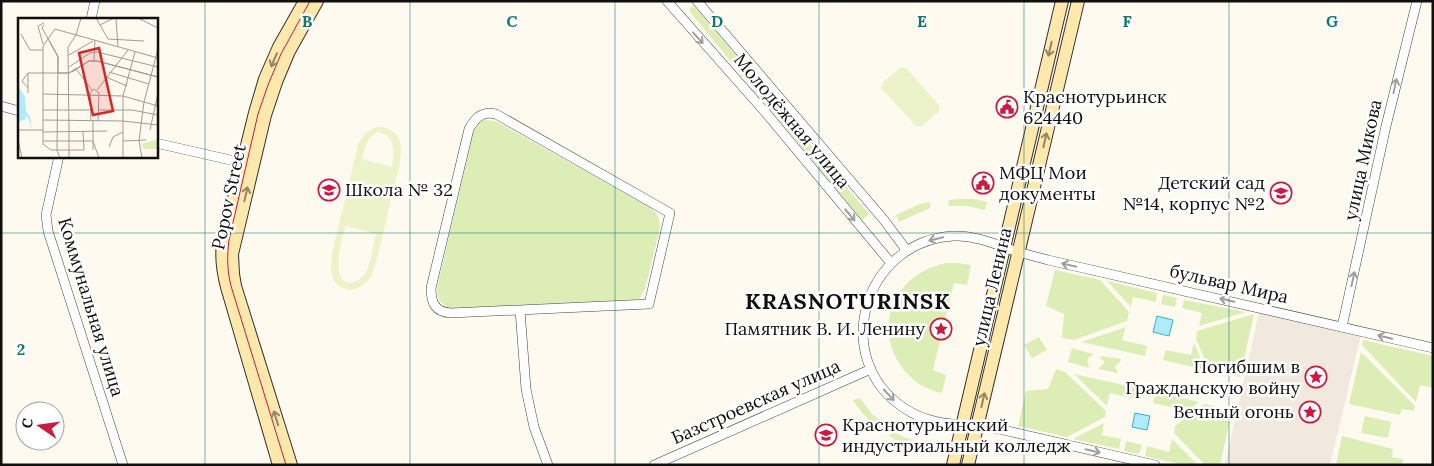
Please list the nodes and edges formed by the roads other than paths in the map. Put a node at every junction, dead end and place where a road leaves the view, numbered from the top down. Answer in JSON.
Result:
{"nodes":[{"id":1,"x":95,"y":1,"type":"edge"},
{"id":2,"x":305,"y":1,"type":"edge"},
{"id":3,"x":317,"y":1,"type":"edge"},
{"id":4,"x":697,"y":1,"type":"edge"},
{"id":5,"x":1062,"y":1,"type":"edge"},
{"id":6,"x":1078,"y":1,"type":"edge"},
{"id":7,"x":1417,"y":1,"type":"edge"},
{"id":8,"x":672,"y":3,"type":"edge"},
{"id":9,"x":91,"y":18,"type":"edge"},
{"id":10,"x":1,"y":106,"type":"edge"},
{"id":11,"x":18,"y":111,"type":"edge"},
{"id":12,"x":158,"y":143,"type":"edge"},
{"id":13,"x":59,"y":158,"type":"edge"},
{"id":14,"x":248,"y":164,"type":"junction"},
{"id":15,"x":1009,"y":225,"type":"junction"},
{"id":16,"x":1024,"y":228,"type":"junction"},
{"id":17,"x":1004,"y":246,"type":"junction"},
{"id":18,"x":907,"y":250,"type":"junction"},
{"id":19,"x":1018,"y":252,"type":"junction"},
{"id":20,"x":891,"y":263,"type":"junction"},
{"id":21,"x":520,"y":310,"type":"junction"},
{"id":22,"x":1342,"y":327,"type":"junction"},
{"id":23,"x":1433,"y":348,"type":"edge"},
{"id":24,"x":871,"y":370,"type":"junction"},
{"id":25,"x":962,"y":424,"type":"junction"},
{"id":26,"x":977,"y":425,"type":"junction"},
{"id":27,"x":956,"y":450,"type":"junction"},
{"id":28,"x":970,"y":459,"type":"edge"},
{"id":29,"x":123,"y":465,"type":"edge"},
{"id":30,"x":280,"y":465,"type":"edge"},
{"id":31,"x":291,"y":465,"type":"edge"},
{"id":32,"x":548,"y":465,"type":"edge"},
{"id":33,"x":654,"y":465,"type":"edge"},
{"id":34,"x":953,"y":465,"type":"edge"},
{"id":35,"x":1155,"y":465,"type":"edge"}],
"edges":[{"from":1,"to":9,"type":"street"},
{"from":2,"to":14,"type":"street","name":"Popov Street","one_way":true},
{"from":3,"to":14,"type":"street","name":"Popov Street"},
{"from":4,"to":18,"type":"street","name":"Молодёжная улица"},
{"from":5,"to":15,"type":"street","name":"улица Ленина","one_way":true},
{"from":16,"to":6,"type":"street","name":"улица Ленина","one_way":true},
{"from":22,"to":7,"type":"street","name":"улица Микова","one_way":true},
{"from":8,"to":20,"type":"street","name":"Молодёжная улица","one_way":true},
{"from":10,"to":11,"type":"street"},
{"from":12,"to":14,"type":"street"},
{"from":13,"to":29,"type":"street","name":"Коммунальная улица"},
{"from":14,"to":30,"type":"street","name":"Popov Street"},
{"from":31,"to":14,"type":"street","name":"Popov Street","one_way":true},
{"from":15,"to":16,"type":"street"},
{"from":15,"to":17,"type":"street","name":"улица Ленина"},
{"from":16,"to":19,"type":"street","name":"улица Ленина"},
{"from":17,"to":18,"type":"street","name":"бульвар Мира","one_way":true},
{"from":17,"to":19,"type":"street","name":"бульвар Мира"},
{"from":17,"to":25,"type":"street","name":"улица Ленина"},
{"from":18,"to":20,"type":"street","name":"бульвар Мира"},
{"from":22,"to":19,"type":"street","name":"бульвар Мира","one_way":true},
{"from":26,"to":19,"type":"street","name":"улица Ленина","one_way":true},
{"from":20,"to":24,"type":"street","name":"бульвар Мира"},
{"from":21,"to":21,"type":"street"},
{"from":21,"to":32,"type":"street"},
{"from":23,"to":22,"type":"street","name":"бульвар Мира","one_way":true},
{"from":24,"to":25,"type":"street","name":"бульвар Мира","one_way":true},
{"from":24,"to":33,"type":"street","name":"Базстроевская улица"},
{"from":25,"to":26,"type":"street","name":"бульвар Мира"},
{"from":25,"to":27,"type":"street","name":"улица Ленина"},
{"from":26,"to":28,"type":"street","name":"улица Ленина"},
{"from":26,"to":35,"type":"street","one_way":true},
{"from":27,"to":28,"type":"street"},
{"from":27,"to":34,"type":"street","name":"улица Ленина"}]}
